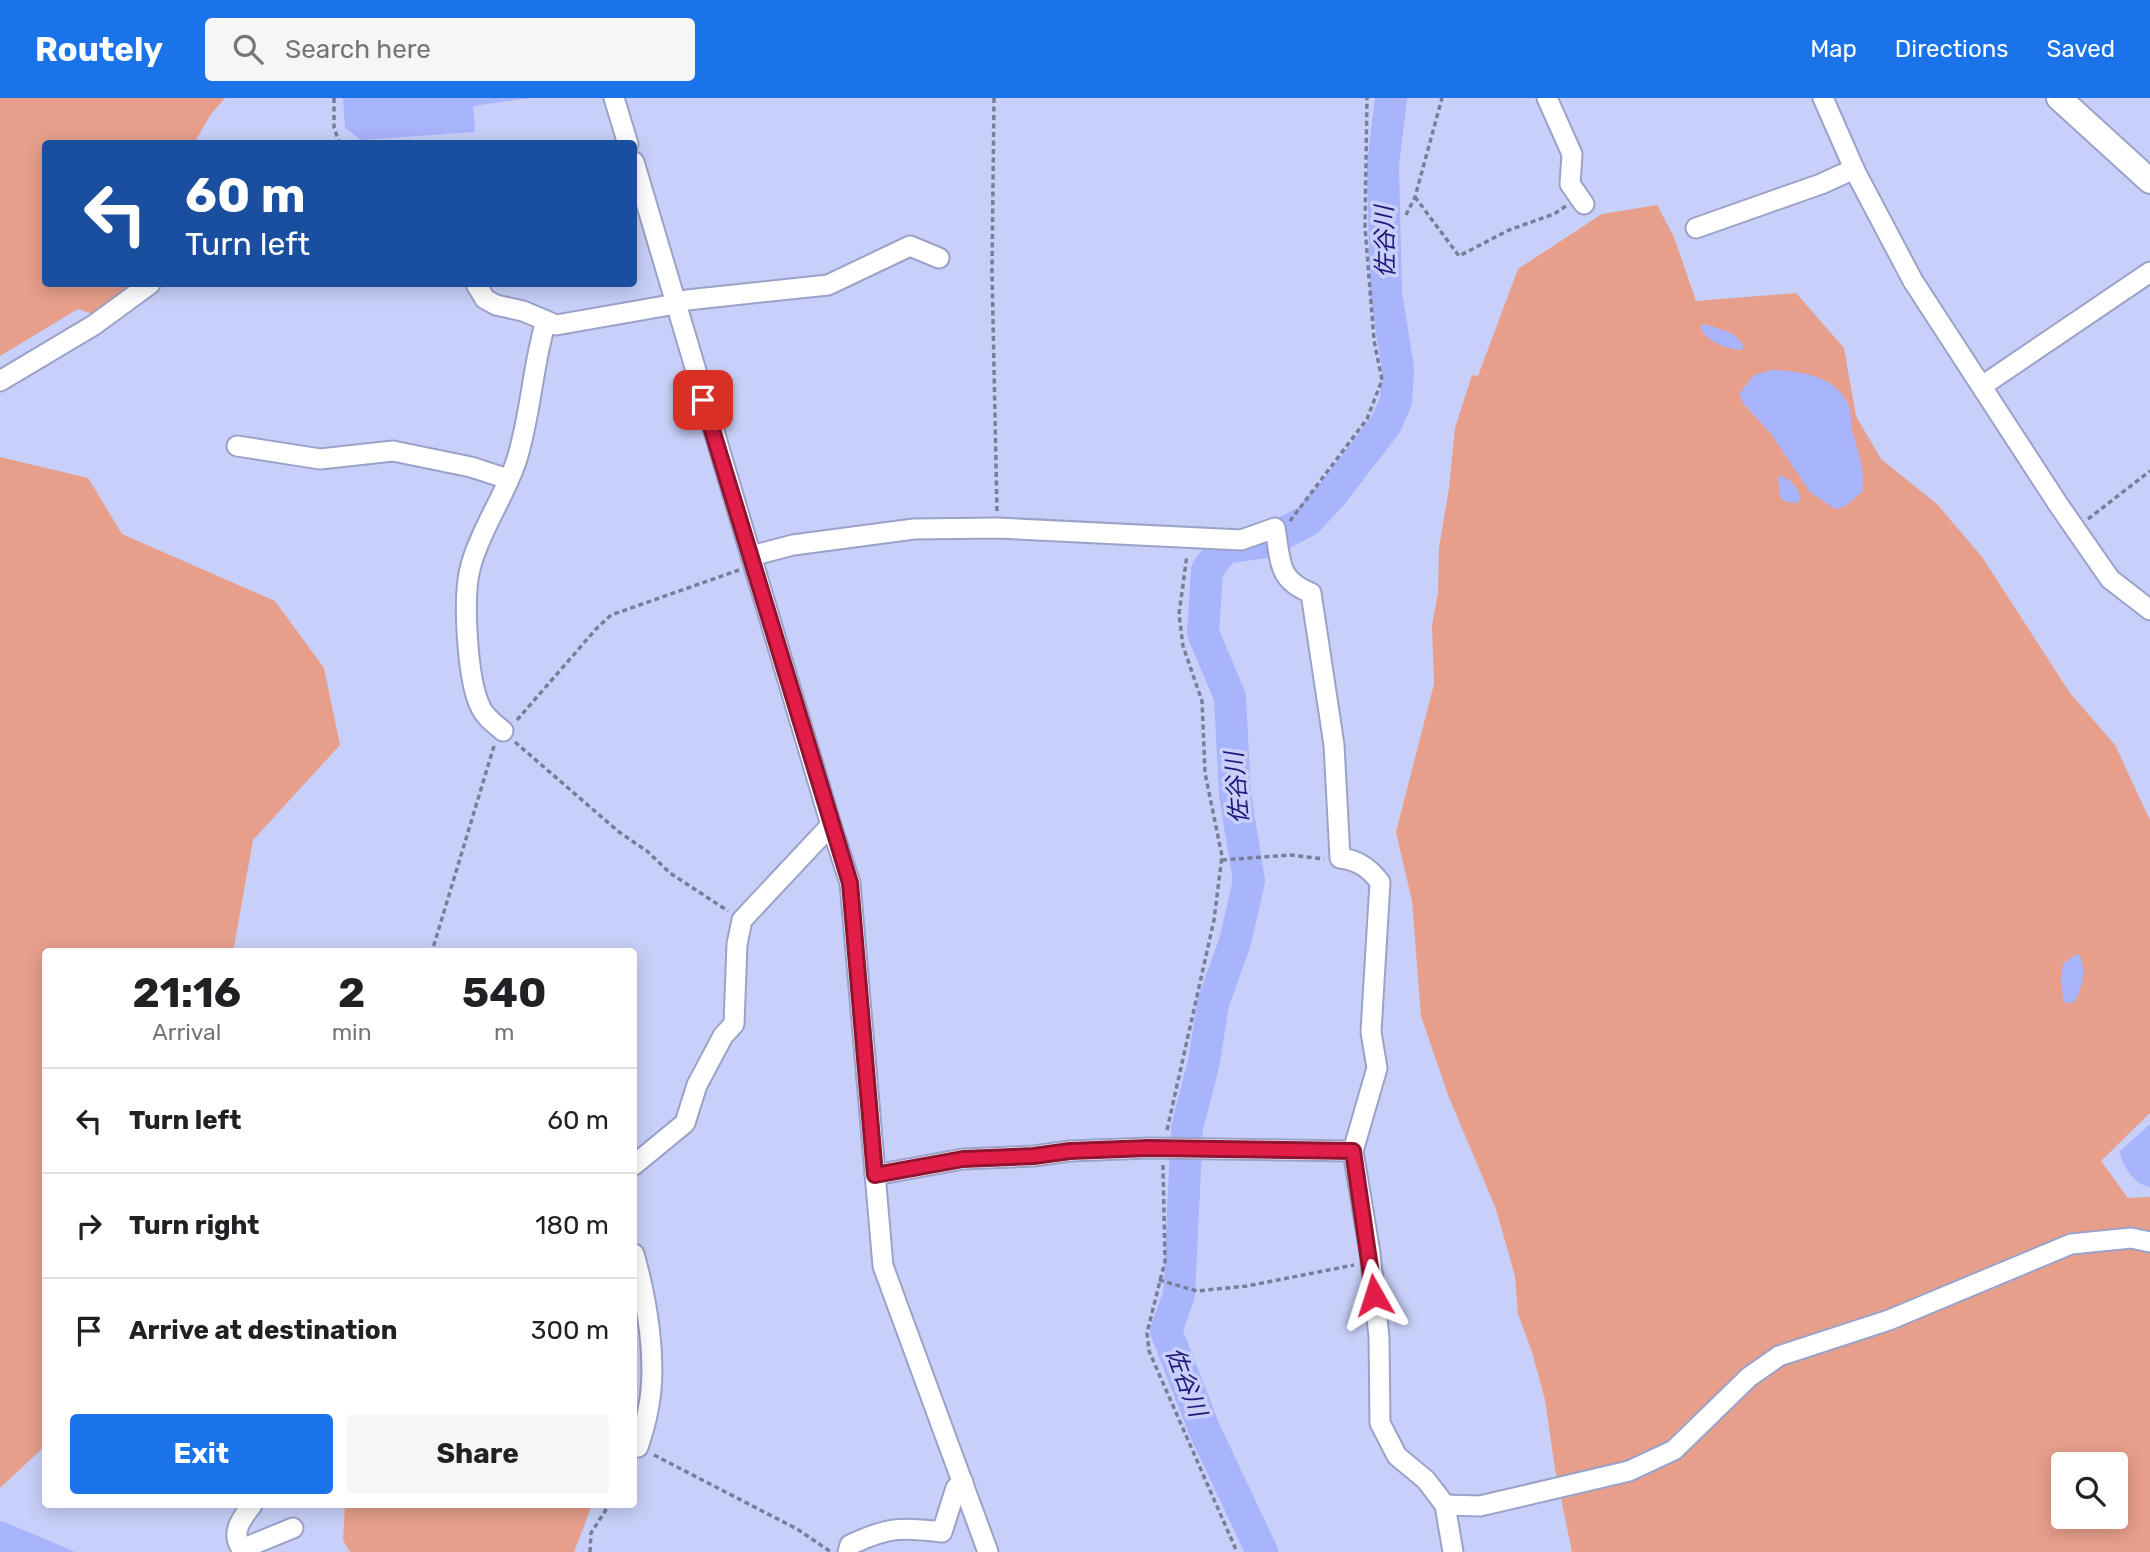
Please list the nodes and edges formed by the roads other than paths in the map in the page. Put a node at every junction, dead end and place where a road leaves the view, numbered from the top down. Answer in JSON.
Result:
{"nodes":[{"id":1,"x":614,"y":98,"type":"edge"},
{"id":2,"x":1546,"y":98,"type":"edge"},
{"id":3,"x":1823,"y":98,"type":"edge"},
{"id":4,"x":2059,"y":98,"type":"edge"},
{"id":5,"x":627,"y":140,"type":"edge"},
{"id":6,"x":1854,"y":169,"type":"junction"},
{"id":7,"x":637,"y":172,"type":"edge"},
{"id":8,"x":2150,"y":181,"type":"edge"},
{"id":9,"x":1582,"y":201,"type":"road end"},
{"id":10,"x":1696,"y":228,"type":"dead end"},
{"id":11,"x":939,"y":258,"type":"dead end"},
{"id":12,"x":2150,"y":272,"type":"edge"},
{"id":13,"x":146,"y":287,"type":"edge"},
{"id":14,"x":478,"y":287,"type":"edge"},
{"id":15,"x":676,"y":304,"type":"junction"},
{"id":16,"x":546,"y":321,"type":"junction"},
{"id":17,"x":0,"y":381,"type":"edge"},
{"id":18,"x":1982,"y":386,"type":"junction"},
{"id":19,"x":237,"y":446,"type":"dead end"},
{"id":20,"x":508,"y":479,"type":"junction"},
{"id":21,"x":753,"y":560,"type":"junction"},
{"id":22,"x":2150,"y":610,"type":"edge"},
{"id":23,"x":503,"y":731,"type":"road end"},
{"id":24,"x":831,"y":825,"type":"junction"},
{"id":25,"x":1353,"y":1151,"type":"junction"},
{"id":26,"x":637,"y":1163,"type":"edge"},
{"id":27,"x":875,"y":1175,"type":"junction"},
{"id":28,"x":2150,"y":1242,"type":"edge"},
{"id":29,"x":637,"y":1268,"type":"edge"},
{"id":30,"x":638,"y":1447,"type":"road end"},
{"id":31,"x":963,"y":1482,"type":"junction"},
{"id":32,"x":1445,"y":1505,"type":"junction"},
{"id":33,"x":250,"y":1508,"type":"edge"},
{"id":34,"x":293,"y":1528,"type":"dead end"},
{"id":35,"x":848,"y":1552,"type":"edge"},
{"id":36,"x":988,"y":1552,"type":"edge"},
{"id":37,"x":1452,"y":1552,"type":"edge"}],
"edges":[{"from":1,"to":5,"type":"street"},
{"from":2,"to":9,"type":"street"},
{"from":3,"to":6,"type":"street"},
{"from":4,"to":8,"type":"main road"},
{"from":6,"to":10,"type":"street"},
{"from":6,"to":18,"type":"street"},
{"from":7,"to":15,"type":"street"},
{"from":11,"to":15,"type":"street"},
{"from":12,"to":18,"type":"street"},
{"from":13,"to":17,"type":"street"},
{"from":14,"to":16,"type":"street"},
{"from":15,"to":16,"type":"street"},
{"from":15,"to":21,"type":"street"},
{"from":16,"to":20,"type":"street"},
{"from":18,"to":22,"type":"street"},
{"from":19,"to":20,"type":"street"},
{"from":20,"to":23,"type":"street"},
{"from":21,"to":24,"type":"street"},
{"from":21,"to":25,"type":"street"},
{"from":24,"to":26,"type":"street"},
{"from":24,"to":27,"type":"street"},
{"from":25,"to":27,"type":"street"},
{"from":25,"to":32,"type":"street"},
{"from":27,"to":31,"type":"street"},
{"from":28,"to":32,"type":"street"},
{"from":29,"to":30,"type":"street"},
{"from":31,"to":35,"type":"street"},
{"from":31,"to":36,"type":"street"},
{"from":32,"to":37,"type":"street"},
{"from":33,"to":34,"type":"street"}]}
